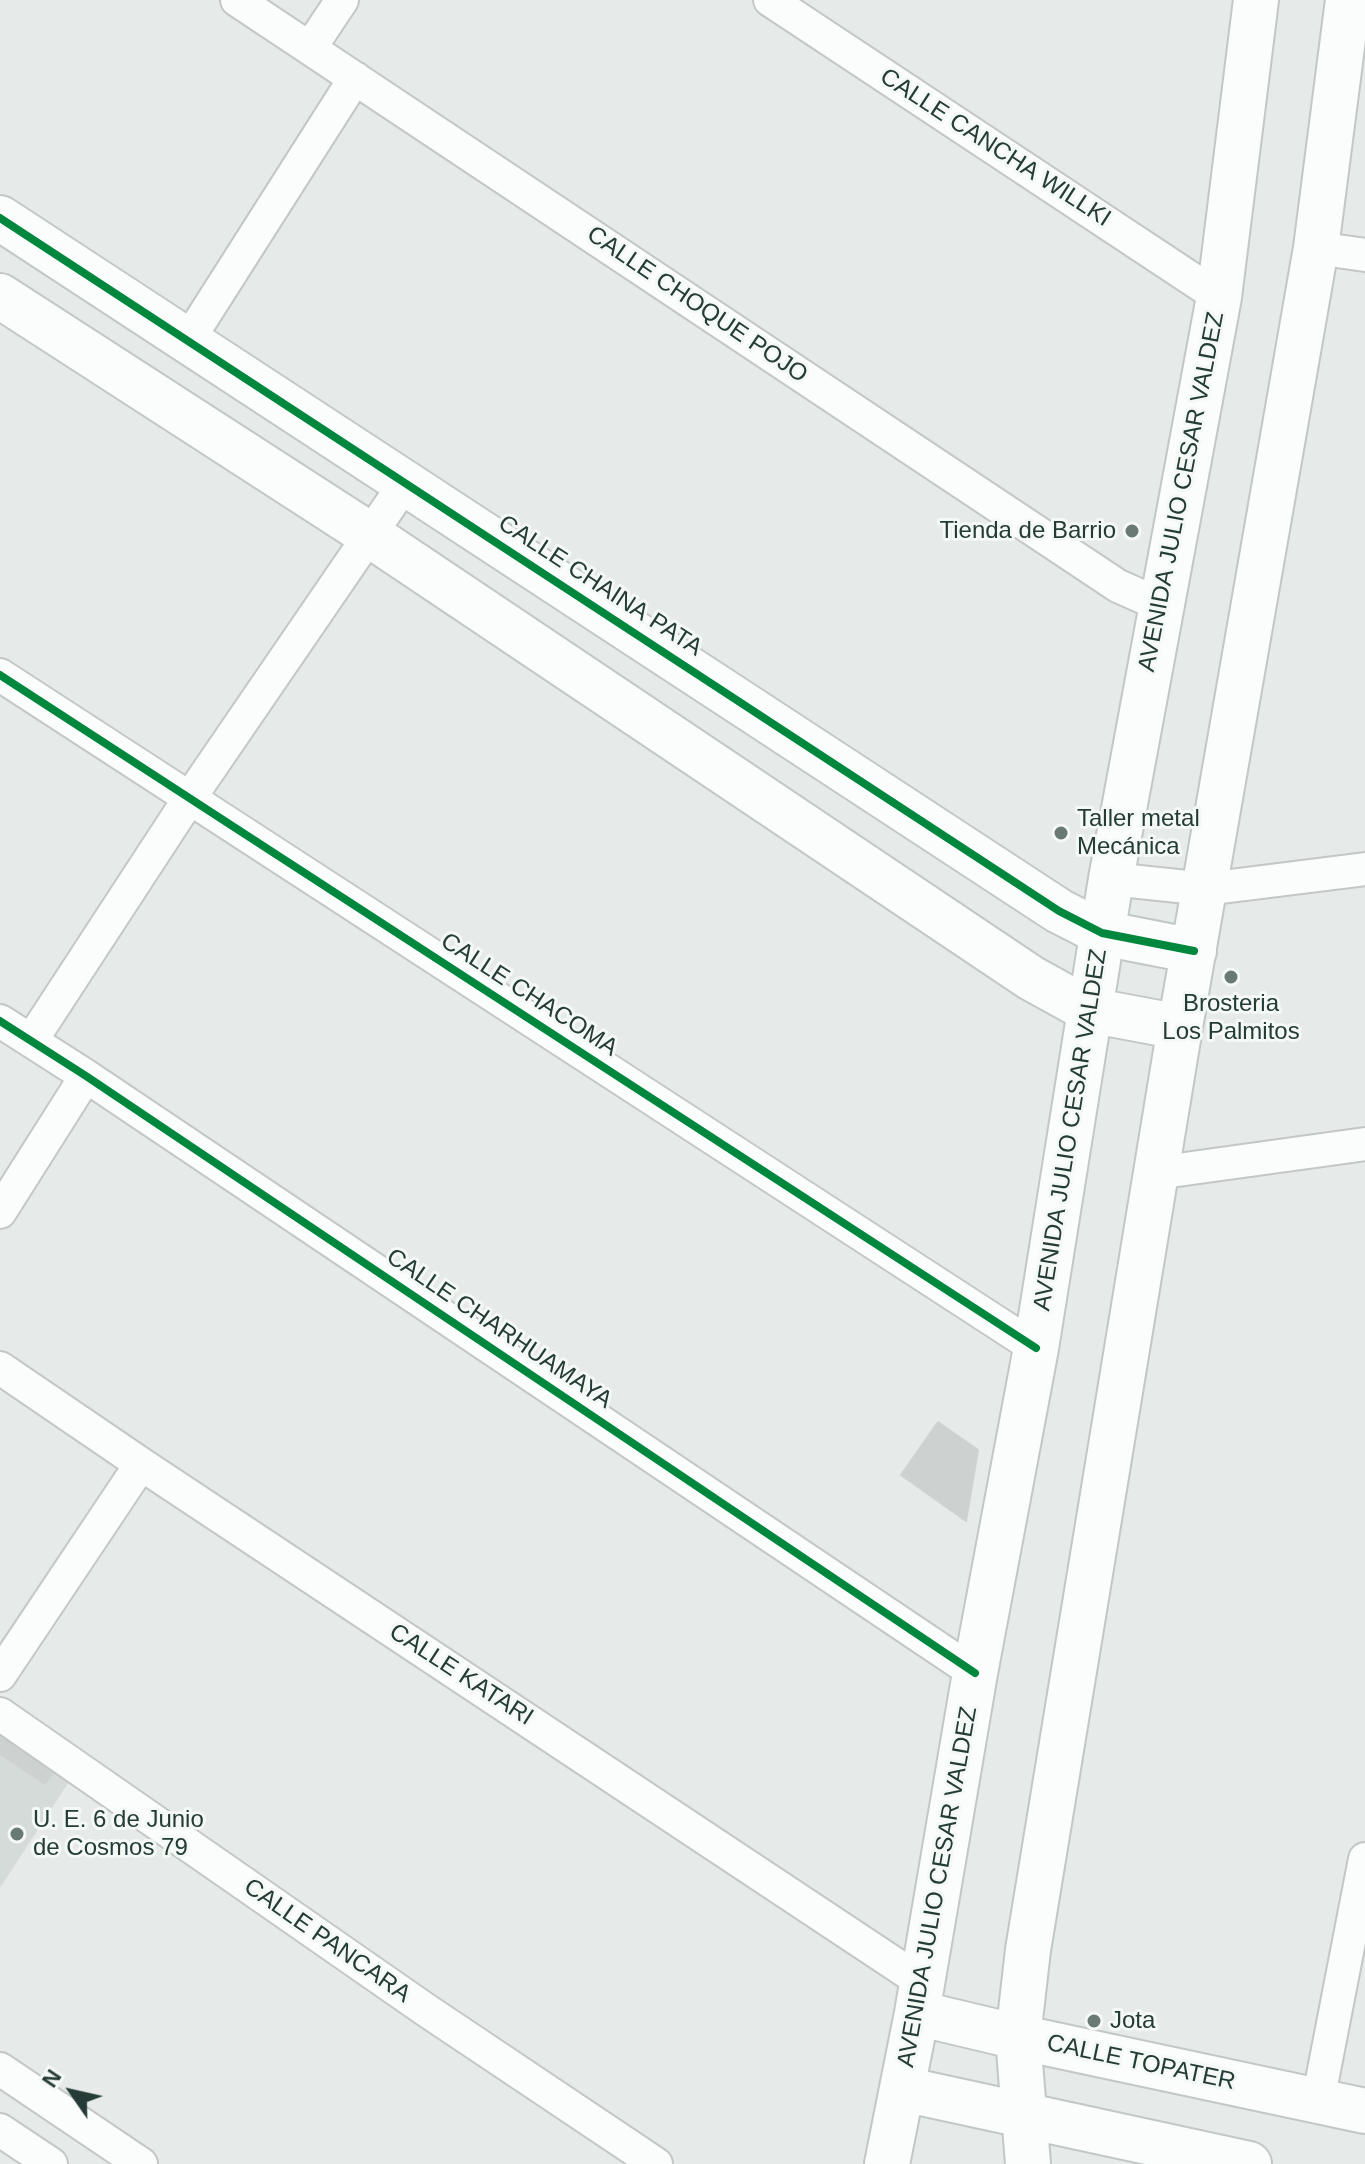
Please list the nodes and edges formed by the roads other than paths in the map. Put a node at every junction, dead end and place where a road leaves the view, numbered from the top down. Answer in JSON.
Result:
{"nodes":[{"id":1,"x":237,"y":0,"type":"edge"},
{"id":2,"x":342,"y":0,"type":"edge"},
{"id":3,"x":770,"y":0,"type":"edge"},
{"id":4,"x":1256,"y":0,"type":"edge"},
{"id":5,"x":1348,"y":0,"type":"edge"},
{"id":6,"x":310,"y":48,"type":"junction"},
{"id":7,"x":355,"y":78,"type":"junction"},
{"id":8,"x":0,"y":218,"type":"edge"},
{"id":9,"x":1316,"y":248,"type":"junction"},
{"id":10,"x":1365,"y":255,"type":"edge"},
{"id":11,"x":0,"y":296,"type":"edge"},
{"id":12,"x":1219,"y":297,"type":"junction"},
{"id":13,"x":187,"y":342,"type":"junction"},
{"id":14,"x":406,"y":482,"type":"junction"},
{"id":15,"x":370,"y":535,"type":"junction"},
{"id":16,"x":1161,"y":605,"type":"junction"},
{"id":17,"x":0,"y":675,"type":"edge"},
{"id":18,"x":189,"y":799,"type":"junction"},
{"id":19,"x":1365,"y":869,"type":"edge"},
{"id":20,"x":1111,"y":879,"type":"junction"},
{"id":21,"x":1206,"y":889,"type":"junction"},
{"id":22,"x":1102,"y":933,"type":"junction"},
{"id":23,"x":1194,"y":951,"type":"junction"},
{"id":24,"x":1089,"y":1010,"type":"junction"},
{"id":25,"x":0,"y":1021,"type":"edge"},
{"id":26,"x":1180,"y":1027,"type":"junction"},
{"id":27,"x":31,"y":1041,"type":"junction"},
{"id":28,"x":86,"y":1076,"type":"junction"},
{"id":29,"x":1365,"y":1144,"type":"edge"},
{"id":30,"x":1156,"y":1173,"type":"junction"},
{"id":31,"x":0,"y":1212,"type":"edge"},
{"id":32,"x":1036,"y":1348,"type":"junction"},
{"id":33,"x":0,"y":1368,"type":"edge"},
{"id":34,"x":141,"y":1464,"type":"junction"},
{"id":35,"x":975,"y":1673,"type":"junction"},
{"id":36,"x":0,"y":1675,"type":"edge"},
{"id":37,"x":0,"y":1714,"type":"edge"},
{"id":38,"x":1365,"y":1859,"type":"edge"},
{"id":39,"x":919,"y":1998,"type":"junction"},
{"id":40,"x":1018,"y":2037,"type":"junction"},
{"id":41,"x":0,"y":2069,"type":"edge"},
{"id":42,"x":903,"y":2089,"type":"junction"},
{"id":43,"x":46,"y":2100,"type":"junction"},
{"id":44,"x":1318,"y":2101,"type":"junction"},
{"id":45,"x":1365,"y":2111,"type":"edge"},
{"id":46,"x":1024,"y":2115,"type":"junction"},
{"id":47,"x":9,"y":2136,"type":"edge"},
{"id":48,"x":51,"y":2164,"type":"edge"},
{"id":49,"x":141,"y":2164,"type":"edge"},
{"id":50,"x":656,"y":2164,"type":"edge"},
{"id":51,"x":887,"y":2164,"type":"edge"},
{"id":52,"x":1028,"y":2164,"type":"edge"},
{"id":53,"x":1249,"y":2164,"type":"edge"}],
"edges":[{"from":1,"to":6,"type":"street","name":"CALLE CHOQUE POJO"},
{"from":2,"to":6,"type":"street"},
{"from":3,"to":12,"type":"street","name":"CALLE CANCHA WILLKI"},
{"from":4,"to":12,"type":"main road","name":"AVENIDA JULIO CESAR VALDEZ"},
{"from":5,"to":9,"type":"main road"},
{"from":6,"to":7,"type":"street","name":"CALLE CHOQUE POJO"},
{"from":7,"to":13,"type":"street"},
{"from":7,"to":16,"type":"street","name":"CALLE CHOQUE POJO"},
{"from":8,"to":13,"type":"main road","name":"CALLE CHAINA PATA"},
{"from":9,"to":10,"type":"street"},
{"from":9,"to":21,"type":"main road"},
{"from":11,"to":15,"type":"main road"},
{"from":12,"to":16,"type":"main road","name":"AVENIDA JULIO CESAR VALDEZ"},
{"from":13,"to":14,"type":"main road","name":"CALLE CHAINA PATA"},
{"from":14,"to":15,"type":"street"},
{"from":14,"to":22,"type":"main road","name":"CALLE CHAINA PATA"},
{"from":15,"to":18,"type":"street"},
{"from":15,"to":24,"type":"main road"},
{"from":16,"to":20,"type":"main road","name":"AVENIDA JULIO CESAR VALDEZ"},
{"from":17,"to":18,"type":"street","name":"CALLE CHACOMA"},
{"from":18,"to":27,"type":"street"},
{"from":18,"to":32,"type":"street","name":"CALLE CHACOMA"},
{"from":19,"to":21,"type":"street"},
{"from":20,"to":21,"type":"street"},
{"from":20,"to":22,"type":"main road","name":"AVENIDA JULIO CESAR VALDEZ"},
{"from":21,"to":23,"type":"main road"},
{"from":22,"to":23,"type":"main road","name":"CALLE CHAINA PATA"},
{"from":22,"to":24,"type":"main road","name":"AVENIDA JULIO CESAR VALDEZ"},
{"from":23,"to":26,"type":"main road"},
{"from":24,"to":26,"type":"main road"},
{"from":24,"to":32,"type":"main road","name":"AVENIDA JULIO CESAR VALDEZ"},
{"from":25,"to":27,"type":"street","name":"CALLE CHARHUAMAYA"},
{"from":26,"to":30,"type":"main road"},
{"from":27,"to":28,"type":"street","name":"CALLE CHARHUAMAYA"},
{"from":28,"to":31,"type":"street"},
{"from":28,"to":35,"type":"street","name":"CALLE CHARHUAMAYA"},
{"from":29,"to":30,"type":"street"},
{"from":30,"to":40,"type":"main road"},
{"from":32,"to":35,"type":"main road","name":"AVENIDA JULIO CESAR VALDEZ"},
{"from":33,"to":34,"type":"street","name":"CALLE KATARI"},
{"from":34,"to":36,"type":"street"},
{"from":34,"to":39,"type":"street","name":"CALLE KATARI"},
{"from":35,"to":39,"type":"main road","name":"AVENIDA JULIO CESAR VALDEZ"},
{"from":37,"to":50,"type":"street","name":"CALLE PANCARA"},
{"from":38,"to":44,"type":"street"},
{"from":39,"to":40,"type":"main road","name":"CALLE TOPATER"},
{"from":39,"to":42,"type":"main road","name":"AVENIDA JULIO CESAR VALDEZ"},
{"from":40,"to":44,"type":"main road","name":"CALLE TOPATER"},
{"from":40,"to":46,"type":"main road"},
{"from":41,"to":43,"type":"street"},
{"from":42,"to":46,"type":"main road"},
{"from":42,"to":51,"type":"main road","name":"AVENIDA JULIO CESAR VALDEZ"},
{"from":43,"to":47,"type":"street"},
{"from":43,"to":49,"type":"street"},
{"from":44,"to":45,"type":"main road","name":"CALLE TOPATER"},
{"from":46,"to":52,"type":"main road"},
{"from":46,"to":53,"type":"main road"},
{"from":47,"to":48,"type":"street"}]}
